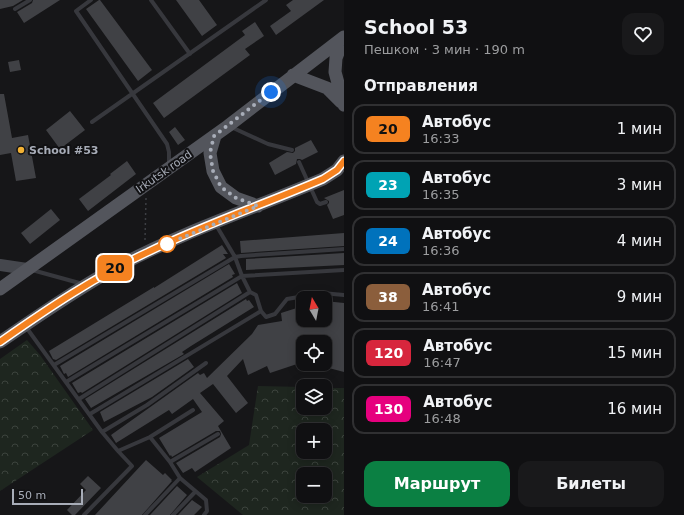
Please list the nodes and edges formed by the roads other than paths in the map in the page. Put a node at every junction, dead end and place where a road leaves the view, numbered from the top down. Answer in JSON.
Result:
{"nodes":[{"id":1,"x":30,"y":0,"type":"edge"},
{"id":2,"x":91,"y":0,"type":"edge"},
{"id":3,"x":151,"y":0,"type":"edge"},
{"id":4,"x":266,"y":0,"type":"edge"},
{"id":5,"x":15,"y":9,"type":"dead end"},
{"id":6,"x":344,"y":37,"type":"edge"},
{"id":7,"x":190,"y":54,"type":"junction"},
{"id":8,"x":293,"y":75,"type":"junction"},
{"id":9,"x":133,"y":94,"type":"junction"},
{"id":10,"x":344,"y":105,"type":"edge"},
{"id":11,"x":92,"y":122,"type":"dead end"},
{"id":12,"x":228,"y":126,"type":"junction"},
{"id":13,"x":214,"y":136,"type":"junction"},
{"id":14,"x":292,"y":150,"type":"dead end"},
{"id":15,"x":344,"y":161,"type":"edge"},
{"id":16,"x":299,"y":162,"type":"dead end"},
{"id":17,"x":169,"y":168,"type":"junction"},
{"id":18,"x":344,"y":173,"type":"edge"},
{"id":19,"x":323,"y":179,"type":"junction"},
{"id":20,"x":310,"y":185,"type":"junction"},
{"id":21,"x":326,"y":202,"type":"dead end"},
{"id":22,"x":258,"y":206,"type":"junction"},
{"id":23,"x":215,"y":223,"type":"junction"},
{"id":24,"x":344,"y":249,"type":"edge"},
{"id":25,"x":235,"y":258,"type":"junction"},
{"id":26,"x":0,"y":265,"type":"edge"},
{"id":27,"x":27,"y":269,"type":"junction"},
{"id":28,"x":344,"y":270,"type":"edge"},
{"id":29,"x":242,"y":276,"type":"junction"},
{"id":30,"x":87,"y":285,"type":"junction"},
{"id":31,"x":0,"y":289,"type":"edge"},
{"id":32,"x":250,"y":292,"type":"junction"},
{"id":33,"x":344,"y":295,"type":"edge"},
{"id":34,"x":261,"y":311,"type":"junction"},
{"id":35,"x":25,"y":325,"type":"junction"},
{"id":36,"x":0,"y":342,"type":"edge"},
{"id":37,"x":206,"y":363,"type":"dead end"},
{"id":38,"x":54,"y":365,"type":"junction"},
{"id":39,"x":66,"y":382,"type":"junction"},
{"id":40,"x":79,"y":399,"type":"junction"},
{"id":41,"x":193,"y":410,"type":"dead end"},
{"id":42,"x":90,"y":414,"type":"junction"},
{"id":43,"x":102,"y":432,"type":"junction"},
{"id":44,"x":218,"y":434,"type":"dead end"},
{"id":45,"x":150,"y":437,"type":"junction"},
{"id":46,"x":118,"y":451,"type":"junction"},
{"id":47,"x":170,"y":462,"type":"junction"},
{"id":48,"x":180,"y":478,"type":"junction"},
{"id":49,"x":195,"y":492,"type":"junction"},
{"id":50,"x":84,"y":515,"type":"edge"},
{"id":51,"x":145,"y":515,"type":"edge"},
{"id":52,"x":173,"y":515,"type":"edge"},
{"id":53,"x":204,"y":515,"type":"edge"}],
"edges":[{"from":1,"to":5,"type":"lane"},
{"from":2,"to":9,"type":"lane"},
{"from":3,"to":7,"type":"lane"},
{"from":4,"to":7,"type":"lane"},
{"from":6,"to":8,"type":"main road","name":"Irkutsk road"},
{"from":6,"to":10,"type":"main road","name":"Irkutsk road"},
{"from":7,"to":9,"type":"lane"},
{"from":8,"to":10,"type":"main road"},
{"from":8,"to":12,"type":"main road","name":"Irkutsk road"},
{"from":9,"to":11,"type":"lane"},
{"from":9,"to":17,"type":"lane"},
{"from":12,"to":13,"type":"main road","name":"Irkutsk road"},
{"from":12,"to":14,"type":"lane"},
{"from":13,"to":17,"type":"main road","name":"Irkutsk road"},
{"from":13,"to":22,"type":"main road"},
{"from":15,"to":19,"type":"main road"},
{"from":16,"to":20,"type":"lane"},
{"from":17,"to":27,"type":"main road","name":"Irkutsk road"},
{"from":18,"to":19,"type":"main road"},
{"from":19,"to":20,"type":"main road"},
{"from":20,"to":21,"type":"lane"},
{"from":20,"to":22,"type":"main road"},
{"from":22,"to":23,"type":"main road"},
{"from":23,"to":25,"type":"lane"},
{"from":23,"to":30,"type":"main road"},
{"from":24,"to":25,"type":"lane"},
{"from":25,"to":29,"type":"lane"},
{"from":25,"to":38,"type":"lane"},
{"from":26,"to":27,"type":"main road"},
{"from":27,"to":30,"type":"lane"},
{"from":27,"to":31,"type":"main road","name":"Irkutsk road"},
{"from":28,"to":29,"type":"lane"},
{"from":29,"to":32,"type":"lane"},
{"from":29,"to":39,"type":"lane"},
{"from":30,"to":35,"type":"main road"},
{"from":32,"to":34,"type":"lane"},
{"from":32,"to":40,"type":"lane"},
{"from":33,"to":34,"type":"lane"},
{"from":34,"to":42,"type":"lane"},
{"from":35,"to":36,"type":"main road"},
{"from":35,"to":38,"type":"lane"},
{"from":37,"to":43,"type":"lane"},
{"from":38,"to":39,"type":"lane"},
{"from":39,"to":40,"type":"lane"},
{"from":40,"to":42,"type":"lane"},
{"from":41,"to":45,"type":"lane"},
{"from":42,"to":43,"type":"lane"},
{"from":43,"to":46,"type":"lane"},
{"from":44,"to":47,"type":"lane"},
{"from":45,"to":46,"type":"lane"},
{"from":45,"to":47,"type":"lane"},
{"from":46,"to":50,"type":"lane"},
{"from":47,"to":48,"type":"lane"},
{"from":48,"to":49,"type":"lane"},
{"from":48,"to":51,"type":"lane"},
{"from":49,"to":52,"type":"lane"},
{"from":49,"to":53,"type":"lane"}]}
